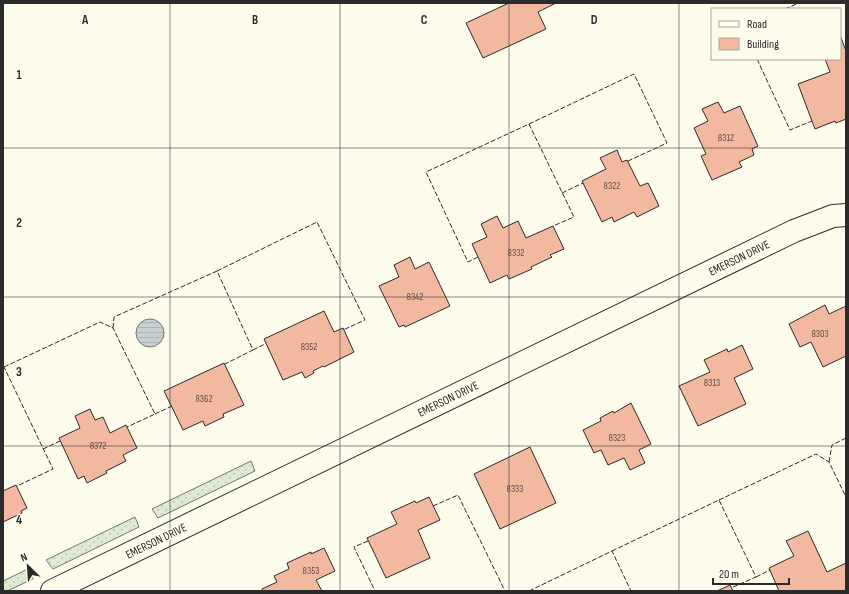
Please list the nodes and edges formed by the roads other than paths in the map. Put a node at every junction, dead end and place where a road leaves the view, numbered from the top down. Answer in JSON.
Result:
{"nodes":[{"id":1,"x":846,"y":215,"type":"edge"},
{"id":2,"x":52,"y":591,"type":"edge"}],
"edges":[{"from":1,"to":2,"type":"street","name":"EMERSON DRIVE"}]}
